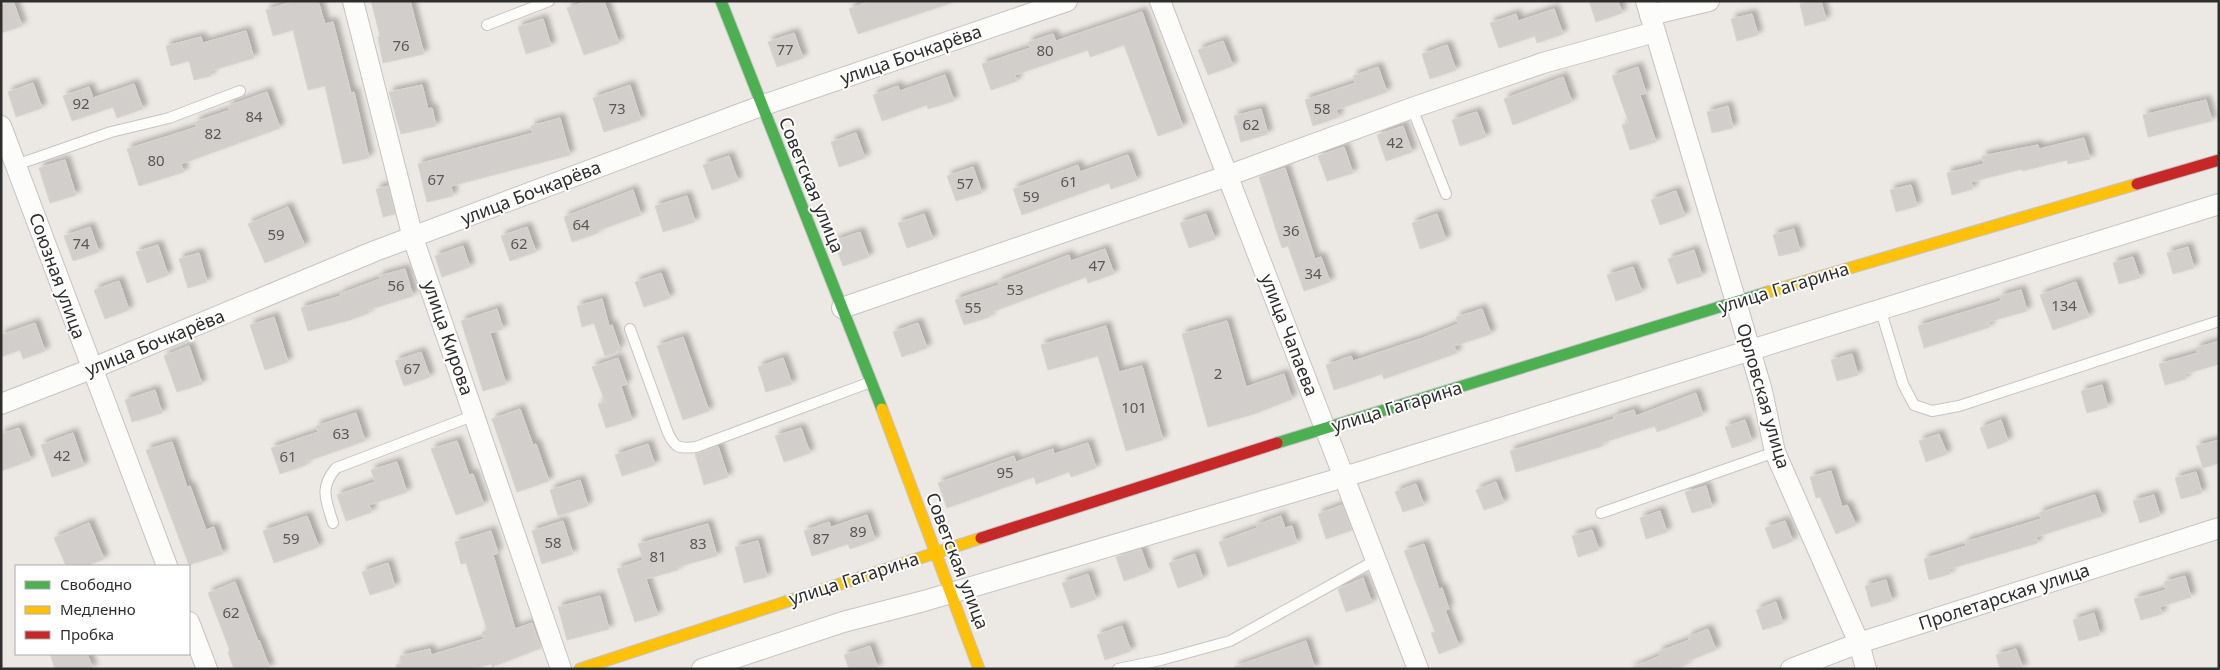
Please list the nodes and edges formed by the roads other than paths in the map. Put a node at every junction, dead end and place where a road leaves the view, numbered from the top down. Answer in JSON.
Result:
{"nodes":[{"id":1,"x":353,"y":1,"type":"edge"},
{"id":2,"x":549,"y":1,"type":"edge"},
{"id":3,"x":721,"y":1,"type":"edge"},
{"id":4,"x":1068,"y":1,"type":"edge"},
{"id":5,"x":1160,"y":1,"type":"edge"},
{"id":6,"x":1709,"y":1,"type":"edge"},
{"id":7,"x":1651,"y":16,"type":"edge"},
{"id":8,"x":487,"y":25,"type":"dead end"},
{"id":9,"x":240,"y":91,"type":"dead end"},
{"id":10,"x":761,"y":106,"type":"junction"},
{"id":11,"x":1412,"y":108,"type":"junction"},
{"id":12,"x":1,"y":126,"type":"edge"},
{"id":13,"x":2219,"y":160,"type":"edge"},
{"id":14,"x":16,"y":165,"type":"junction"},
{"id":15,"x":1227,"y":176,"type":"junction"},
{"id":16,"x":1446,"y":194,"type":"dead end"},
{"id":17,"x":2219,"y":204,"type":"edge"},
{"id":18,"x":413,"y":238,"type":"junction"},
{"id":19,"x":1736,"y":302,"type":"junction"},
{"id":20,"x":842,"y":308,"type":"junction"},
{"id":21,"x":1880,"y":308,"type":"junction"},
{"id":22,"x":2219,"y":321,"type":"edge"},
{"id":23,"x":630,"y":329,"type":"dead end"},
{"id":24,"x":1749,"y":348,"type":"junction"},
{"id":25,"x":91,"y":369,"type":"junction"},
{"id":26,"x":872,"y":382,"type":"junction"},
{"id":27,"x":1,"y":404,"type":"edge"},
{"id":28,"x":475,"y":415,"type":"junction"},
{"id":29,"x":1325,"y":429,"type":"junction"},
{"id":30,"x":1775,"y":452,"type":"junction"},
{"id":31,"x":1344,"y":477,"type":"junction"},
{"id":32,"x":1601,"y":513,"type":"dead end"},
{"id":33,"x":333,"y":523,"type":"dead end"},
{"id":34,"x":2219,"y":528,"type":"edge"},
{"id":35,"x":935,"y":553,"type":"junction"},
{"id":36,"x":1376,"y":560,"type":"junction"},
{"id":37,"x":167,"y":565,"type":"edge"},
{"id":38,"x":950,"y":593,"type":"junction"},
{"id":39,"x":190,"y":625,"type":"edge"},
{"id":40,"x":1859,"y":643,"type":"junction"},
{"id":41,"x":207,"y":669,"type":"edge"},
{"id":42,"x":561,"y":669,"type":"edge"},
{"id":43,"x":580,"y":669,"type":"edge"},
{"id":44,"x":702,"y":669,"type":"edge"},
{"id":45,"x":979,"y":669,"type":"edge"},
{"id":46,"x":1118,"y":669,"type":"edge"},
{"id":47,"x":1418,"y":669,"type":"edge"},
{"id":48,"x":1791,"y":669,"type":"edge"},
{"id":49,"x":1866,"y":669,"type":"edge"}],
"edges":[{"from":1,"to":18,"type":"street","name":"улица Кирова"},
{"from":2,"to":8,"type":"lane"},
{"from":3,"to":10,"type":"street","name":"Советская улица"},
{"from":4,"to":10,"type":"street","name":"улица Бочкарёва"},
{"from":5,"to":15,"type":"street","name":"улица Чапаева"},
{"from":6,"to":7,"type":"street"},
{"from":7,"to":11,"type":"street"},
{"from":7,"to":19,"type":"street","name":"Орловская улица"},
{"from":9,"to":14,"type":"lane"},
{"from":10,"to":18,"type":"street","name":"улица Бочкарёва"},
{"from":10,"to":20,"type":"street","name":"Советская улица"},
{"from":11,"to":15,"type":"street"},
{"from":11,"to":16,"type":"lane"},
{"from":12,"to":14,"type":"street","name":"Союзная улица"},
{"from":13,"to":19,"type":"street","name":"улица Гагарина"},
{"from":14,"to":25,"type":"street","name":"Союзная улица"},
{"from":15,"to":20,"type":"street"},
{"from":15,"to":29,"type":"street","name":"улица Чапаева"},
{"from":17,"to":21,"type":"street"},
{"from":18,"to":25,"type":"street","name":"улица Бочкарёва"},
{"from":18,"to":28,"type":"street","name":"улица Кирова"},
{"from":19,"to":24,"type":"street","name":"Орловская улица"},
{"from":19,"to":29,"type":"street","name":"улица Гагарина"},
{"from":20,"to":26,"type":"street","name":"Советская улица"},
{"from":21,"to":22,"type":"lane"},
{"from":21,"to":24,"type":"street"},
{"from":23,"to":26,"type":"lane"},
{"from":24,"to":30,"type":"street","name":"Орловская улица"},
{"from":24,"to":31,"type":"street"},
{"from":25,"to":27,"type":"street","name":"улица Бочкарёва"},
{"from":25,"to":37,"type":"street","name":"Союзная улица"},
{"from":26,"to":35,"type":"street","name":"Советская улица"},
{"from":28,"to":33,"type":"lane"},
{"from":28,"to":42,"type":"street","name":"улица Кирова"},
{"from":29,"to":31,"type":"street","name":"улица Чапаева"},
{"from":29,"to":35,"type":"street","name":"улица Гагарина"},
{"from":30,"to":32,"type":"lane"},
{"from":30,"to":40,"type":"street","name":"Орловская улица"},
{"from":31,"to":36,"type":"street","name":"улица Чапаева"},
{"from":31,"to":38,"type":"street"},
{"from":34,"to":40,"type":"street","name":"Пролетарская улица"},
{"from":35,"to":38,"type":"street","name":"Советская улица"},
{"from":35,"to":43,"type":"street","name":"улица Гагарина"},
{"from":36,"to":46,"type":"lane"},
{"from":36,"to":47,"type":"street","name":"улица Чапаева"},
{"from":38,"to":44,"type":"street"},
{"from":38,"to":45,"type":"street","name":"Советская улица"},
{"from":39,"to":41,"type":"street"},
{"from":40,"to":48,"type":"street","name":"Пролетарская улица"},
{"from":40,"to":49,"type":"street","name":"Орловская улица"}]}
